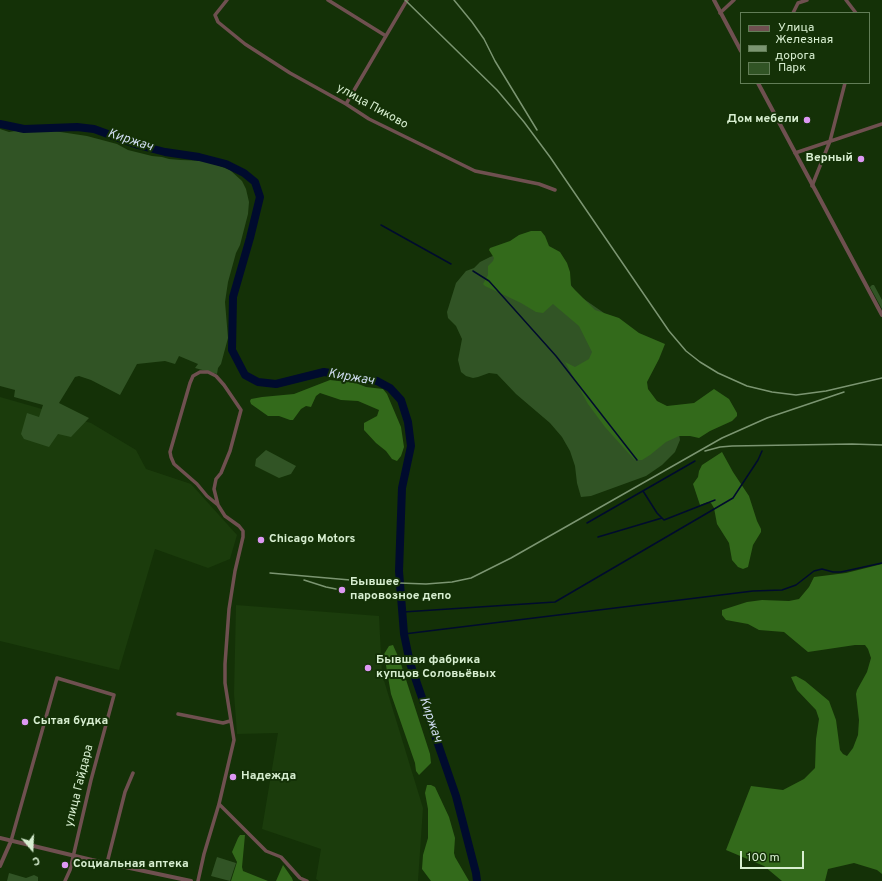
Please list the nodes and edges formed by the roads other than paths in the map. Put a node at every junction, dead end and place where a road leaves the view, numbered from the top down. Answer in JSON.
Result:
{"nodes":[{"id":1,"x":227,"y":0,"type":"edge"},
{"id":2,"x":328,"y":0,"type":"edge"},
{"id":3,"x":407,"y":0,"type":"edge"},
{"id":4,"x":714,"y":0,"type":"edge"},
{"id":5,"x":734,"y":0,"type":"edge"},
{"id":6,"x":806,"y":0,"type":"edge"},
{"id":7,"x":846,"y":0,"type":"edge"},
{"id":8,"x":794,"y":12,"type":"edge"},
{"id":9,"x":855,"y":12,"type":"edge"},
{"id":10,"x":720,"y":13,"type":"junction"},
{"id":11,"x":386,"y":36,"type":"junction"},
{"id":12,"x":740,"y":46,"type":"edge"},
{"id":13,"x":759,"y":84,"type":"edge"},
{"id":14,"x":845,"y":84,"type":"edge"},
{"id":15,"x":346,"y":104,"type":"junction"},
{"id":16,"x":882,"y":124,"type":"edge"},
{"id":17,"x":830,"y":142,"type":"junction"},
{"id":18,"x":794,"y":153,"type":"junction"},
{"id":19,"x":812,"y":186,"type":"junction"},
{"id":20,"x":555,"y":190,"type":"dead end"},
{"id":21,"x":882,"y":315,"type":"edge"},
{"id":22,"x":218,"y":506,"type":"junction"},
{"id":23,"x":178,"y":714,"type":"dead end"},
{"id":24,"x":230,"y":721,"type":"junction"},
{"id":25,"x":133,"y":773,"type":"dead end"},
{"id":26,"x":219,"y":804,"type":"junction"},
{"id":27,"x":0,"y":838,"type":"edge"},
{"id":28,"x":11,"y":841,"type":"junction"},
{"id":29,"x":73,"y":855,"type":"junction"},
{"id":30,"x":107,"y":863,"type":"junction"},
{"id":31,"x":0,"y":866,"type":"edge"},
{"id":32,"x":65,"y":881,"type":"edge"},
{"id":33,"x":191,"y":881,"type":"edge"},
{"id":34,"x":198,"y":881,"type":"edge"},
{"id":35,"x":307,"y":881,"type":"edge"}],
"edges":[{"from":1,"to":15,"type":"street","name":"улица Пиково"},
{"from":2,"to":11,"type":"street"},
{"from":3,"to":11,"type":"street"},
{"from":4,"to":10,"type":"street"},
{"from":5,"to":10,"type":"street"},
{"from":6,"to":8,"type":"street"},
{"from":7,"to":9,"type":"street"},
{"from":10,"to":12,"type":"street"},
{"from":11,"to":15,"type":"street"},
{"from":13,"to":18,"type":"street"},
{"from":14,"to":17,"type":"street"},
{"from":15,"to":20,"type":"street","name":"улица Пиково"},
{"from":16,"to":17,"type":"street"},
{"from":17,"to":18,"type":"street"},
{"from":17,"to":19,"type":"street"},
{"from":18,"to":19,"type":"street"},
{"from":19,"to":21,"type":"street"},
{"from":22,"to":22,"type":"street"},
{"from":22,"to":24,"type":"street"},
{"from":23,"to":24,"type":"street"},
{"from":24,"to":26,"type":"street"},
{"from":25,"to":30,"type":"street"},
{"from":26,"to":34,"type":"street"},
{"from":26,"to":35,"type":"street"},
{"from":27,"to":28,"type":"street"},
{"from":28,"to":29,"type":"street"},
{"from":28,"to":29,"type":"street","name":"улица Гайдара"},
{"from":28,"to":31,"type":"street"},
{"from":29,"to":30,"type":"street"},
{"from":29,"to":32,"type":"street","name":"улица Гайдара"},
{"from":30,"to":33,"type":"street"}]}
